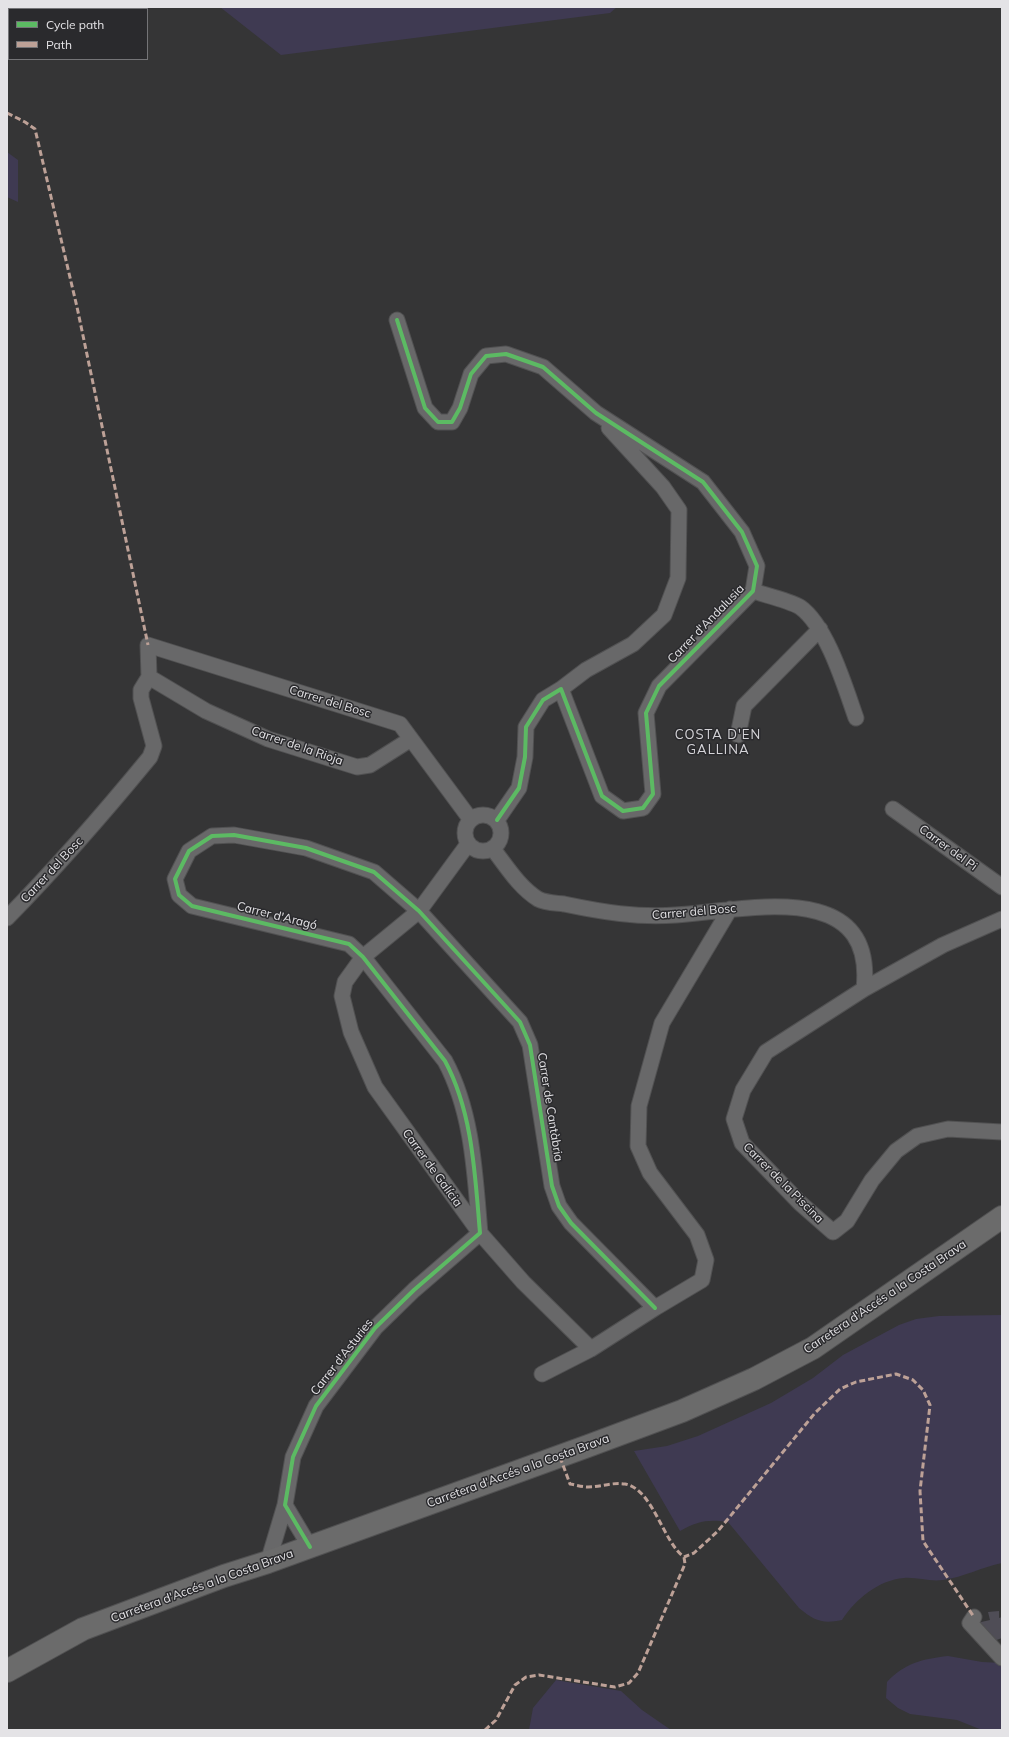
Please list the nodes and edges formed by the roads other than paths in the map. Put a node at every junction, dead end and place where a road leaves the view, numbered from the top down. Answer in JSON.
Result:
{"nodes":[{"id":1,"x":397,"y":320,"type":"dead end"},
{"id":2,"x":596,"y":413,"type":"junction"},
{"id":3,"x":753,"y":591,"type":"junction"},
{"id":4,"x":820,"y":629,"type":"junction"},
{"id":5,"x":149,"y":677,"type":"junction"},
{"id":6,"x":561,"y":689,"type":"junction"},
{"id":7,"x":856,"y":718,"type":"dead end"},
{"id":8,"x":738,"y":735,"type":"dead end"},
{"id":9,"x":410,"y":738,"type":"junction"},
{"id":10,"x":893,"y":809,"type":"dead end"},
{"id":11,"x":471,"y":820,"type":"junction"},
{"id":12,"x":496,"y":820,"type":"junction"},
{"id":13,"x":468,"y":844,"type":"junction"},
{"id":14,"x":494,"y":849,"type":"junction"},
{"id":15,"x":1002,"y":887,"type":"edge"},
{"id":16,"x":730,"y":909,"type":"junction"},
{"id":17,"x":419,"y":911,"type":"junction"},
{"id":18,"x":7,"y":918,"type":"edge"},
{"id":19,"x":1002,"y":920,"type":"edge"},
{"id":20,"x":363,"y":957,"type":"junction"},
{"id":21,"x":864,"y":988,"type":"junction"},
{"id":22,"x":1002,"y":1132,"type":"edge"},
{"id":23,"x":1002,"y":1217,"type":"edge"},
{"id":24,"x":480,"y":1234,"type":"junction"},
{"id":25,"x":655,"y":1308,"type":"junction"},
{"id":26,"x":591,"y":1349,"type":"junction"},
{"id":27,"x":542,"y":1374,"type":"dead end"},
{"id":28,"x":285,"y":1505,"type":"junction"},
{"id":29,"x":310,"y":1547,"type":"junction"},
{"id":30,"x":268,"y":1562,"type":"junction"},
{"id":31,"x":974,"y":1617,"type":"dead end"},
{"id":32,"x":1002,"y":1658,"type":"edge"},
{"id":33,"x":7,"y":1671,"type":"edge"}],
"edges":[{"from":1,"to":2,"type":"street","name":"Carrer d'Andalusia"},
{"from":2,"to":3,"type":"street","name":"Carrer d'Andalusia"},
{"from":2,"to":6,"type":"street"},
{"from":3,"to":4,"type":"street"},
{"from":3,"to":6,"type":"street","name":"Carrer d'Andalusia"},
{"from":4,"to":7,"type":"street"},
{"from":4,"to":8,"type":"street"},
{"from":5,"to":9,"type":"street","name":"Carrer de la Rioja"},
{"from":5,"to":9,"type":"street","name":"Carrer del Bosc"},
{"from":5,"to":18,"type":"street","name":"Carrer del Bosc"},
{"from":6,"to":12,"type":"street"},
{"from":9,"to":11,"type":"street","name":"Carrer del Bosc"},
{"from":10,"to":15,"type":"street","name":"Carrer del Pi"},
{"from":11,"to":12,"type":"street"},
{"from":11,"to":13,"type":"street"},
{"from":12,"to":14,"type":"street"},
{"from":13,"to":14,"type":"street"},
{"from":13,"to":17,"type":"street","name":"Carrer de Galícia"},
{"from":14,"to":16,"type":"street","name":"Carrer del Bosc"},
{"from":16,"to":21,"type":"street","name":"Carrer del Bosc"},
{"from":16,"to":25,"type":"street"},
{"from":17,"to":20,"type":"street","name":"Carrer de Galícia"},
{"from":17,"to":20,"type":"street","name":"Carrer d'Aragó"},
{"from":17,"to":25,"type":"street","name":"Carrer de Cantàbria"},
{"from":19,"to":21,"type":"street","name":"Carrer de la Piscina"},
{"from":20,"to":24,"type":"street","name":"Carrer d'Aragó"},
{"from":20,"to":24,"type":"street","name":"Carrer de Galícia"},
{"from":21,"to":22,"type":"street","name":"Carrer de la Piscina"},
{"from":23,"to":29,"type":"main road","name":"Carretera d'Accés a la Costa Brava"},
{"from":24,"to":26,"type":"street","name":"Carrer de Galícia"},
{"from":24,"to":28,"type":"street","name":"Carrer d'Asturies"},
{"from":25,"to":26,"type":"street"},
{"from":26,"to":27,"type":"street"},
{"from":28,"to":29,"type":"street"},
{"from":28,"to":30,"type":"street","name":"Carrer d'Asturies"},
{"from":29,"to":30,"type":"main road","name":"Carretera d'Accés a la Costa Brava"},
{"from":30,"to":33,"type":"main road","name":"Carretera d'Accés a la Costa Brava"},
{"from":31,"to":32,"type":"street"}]}
